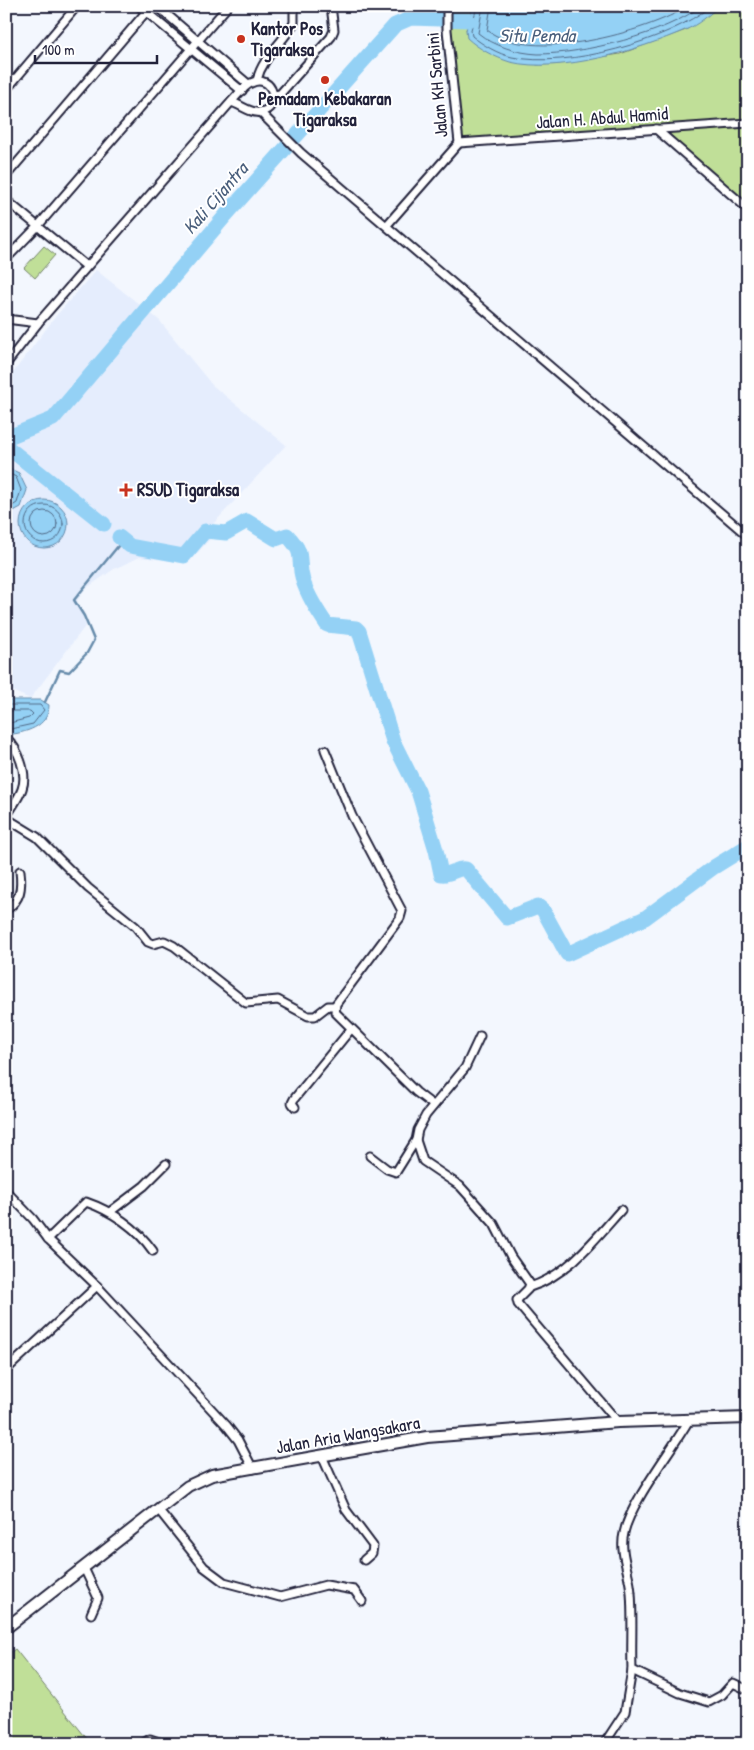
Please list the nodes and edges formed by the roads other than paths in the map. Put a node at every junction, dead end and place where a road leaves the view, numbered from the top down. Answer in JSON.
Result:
{"nodes":[{"id":1,"x":77,"y":6,"type":"edge"},
{"id":2,"x":139,"y":6,"type":"edge"},
{"id":3,"x":157,"y":6,"type":"edge"},
{"id":4,"x":228,"y":6,"type":"edge"},
{"id":5,"x":294,"y":6,"type":"edge"},
{"id":6,"x":331,"y":6,"type":"edge"},
{"id":7,"x":447,"y":6,"type":"edge"},
{"id":8,"x":146,"y":12,"type":"junction"},
{"id":9,"x":198,"y":42,"type":"junction"},
{"id":10,"x":191,"y":50,"type":"junction"},
{"id":11,"x":257,"y":80,"type":"junction"},
{"id":12,"x":248,"y":84,"type":"junction"},
{"id":13,"x":6,"y":90,"type":"edge"},
{"id":14,"x":242,"y":91,"type":"junction"},
{"id":15,"x":274,"y":95,"type":"junction"},
{"id":16,"x":231,"y":102,"type":"junction"},
{"id":17,"x":260,"y":112,"type":"junction"},
{"id":18,"x":748,"y":122,"type":"edge"},
{"id":19,"x":656,"y":129,"type":"junction"},
{"id":20,"x":459,"y":144,"type":"junction"},
{"id":21,"x":6,"y":176,"type":"edge"},
{"id":22,"x":6,"y":200,"type":"edge"},
{"id":23,"x":748,"y":209,"type":"edge"},
{"id":24,"x":387,"y":225,"type":"junction"},
{"id":25,"x":37,"y":227,"type":"junction"},
{"id":26,"x":6,"y":259,"type":"edge"},
{"id":27,"x":86,"y":266,"type":"junction"},
{"id":28,"x":6,"y":319,"type":"edge"},
{"id":29,"x":38,"y":323,"type":"junction"},
{"id":30,"x":6,"y":364,"type":"edge"},
{"id":31,"x":747,"y":533,"type":"edge"},
{"id":32,"x":6,"y":738,"type":"edge"},
{"id":33,"x":325,"y":750,"type":"dead end"},
{"id":34,"x":6,"y":817,"type":"edge"},
{"id":35,"x":20,"y":871,"type":"dead end"},
{"id":36,"x":6,"y":910,"type":"edge"},
{"id":37,"x":335,"y":1006,"type":"junction"},
{"id":38,"x":350,"y":1029,"type":"junction"},
{"id":39,"x":480,"y":1036,"type":"dead end"},
{"id":40,"x":433,"y":1105,"type":"junction"},
{"id":41,"x":295,"y":1107,"type":"dead end"},
{"id":42,"x":416,"y":1140,"type":"junction"},
{"id":43,"x":370,"y":1156,"type":"dead end"},
{"id":44,"x":166,"y":1164,"type":"dead end"},
{"id":45,"x":6,"y":1191,"type":"edge"},
{"id":46,"x":621,"y":1210,"type":"dead end"},
{"id":47,"x":111,"y":1211,"type":"junction"},
{"id":48,"x":48,"y":1239,"type":"junction"},
{"id":49,"x":153,"y":1251,"type":"dead end"},
{"id":50,"x":97,"y":1286,"type":"junction"},
{"id":51,"x":530,"y":1287,"type":"junction"},
{"id":52,"x":6,"y":1370,"type":"edge"},
{"id":53,"x":748,"y":1418,"type":"edge"},
{"id":54,"x":689,"y":1420,"type":"junction"},
{"id":55,"x":618,"y":1422,"type":"junction"},
{"id":56,"x":322,"y":1456,"type":"junction"},
{"id":57,"x":253,"y":1469,"type":"junction"},
{"id":58,"x":158,"y":1509,"type":"junction"},
{"id":59,"x":364,"y":1560,"type":"dead end"},
{"id":60,"x":84,"y":1568,"type":"junction"},
{"id":61,"x":362,"y":1600,"type":"dead end"},
{"id":62,"x":91,"y":1614,"type":"dead end"},
{"id":63,"x":6,"y":1628,"type":"edge"},
{"id":64,"x":632,"y":1670,"type":"junction"},
{"id":65,"x":748,"y":1690,"type":"edge"},
{"id":66,"x":142,"y":1744,"type":"edge"},
{"id":67,"x":165,"y":1744,"type":"edge"},
{"id":68,"x":604,"y":1744,"type":"edge"}],
"edges":[{"from":1,"to":13,"type":"street"},
{"from":2,"to":8,"type":"street"},
{"from":3,"to":9,"type":"street"},
{"from":4,"to":9,"type":"street"},
{"from":5,"to":11,"type":"street"},
{"from":6,"to":15,"type":"street"},
{"from":7,"to":20,"type":"street","name":"Jalan KH Sarbini"},
{"from":8,"to":10,"type":"street"},
{"from":8,"to":21,"type":"street"},
{"from":9,"to":10,"type":"street"},
{"from":9,"to":12,"type":"street"},
{"from":10,"to":14,"type":"street"},
{"from":10,"to":25,"type":"street"},
{"from":11,"to":12,"type":"street"},
{"from":11,"to":15,"type":"street"},
{"from":12,"to":14,"type":"street"},
{"from":14,"to":16,"type":"street"},
{"from":15,"to":17,"type":"street"},
{"from":16,"to":17,"type":"street"},
{"from":16,"to":27,"type":"street"},
{"from":17,"to":24,"type":"street"},
{"from":18,"to":19,"type":"street","name":"Jalan H. Abdul Hamid"},
{"from":19,"to":20,"type":"street","name":"Jalan H. Abdul Hamid"},
{"from":19,"to":23,"type":"street"},
{"from":20,"to":24,"type":"street","name":"Jalan KH Sarbini"},
{"from":22,"to":25,"type":"street"},
{"from":24,"to":31,"type":"street"},
{"from":25,"to":26,"type":"street"},
{"from":25,"to":27,"type":"street"},
{"from":27,"to":29,"type":"street"},
{"from":28,"to":29,"type":"street"},
{"from":29,"to":30,"type":"street"},
{"from":32,"to":34,"type":"street"},
{"from":33,"to":37,"type":"street"},
{"from":34,"to":37,"type":"street"},
{"from":35,"to":36,"type":"street"},
{"from":37,"to":38,"type":"street"},
{"from":38,"to":40,"type":"street"},
{"from":38,"to":41,"type":"street"},
{"from":39,"to":40,"type":"street"},
{"from":40,"to":42,"type":"street"},
{"from":42,"to":43,"type":"street"},
{"from":42,"to":51,"type":"street"},
{"from":44,"to":47,"type":"street"},
{"from":45,"to":48,"type":"street"},
{"from":46,"to":51,"type":"street"},
{"from":47,"to":48,"type":"street"},
{"from":47,"to":49,"type":"street"},
{"from":48,"to":50,"type":"street"},
{"from":50,"to":52,"type":"street"},
{"from":50,"to":57,"type":"street"},
{"from":51,"to":55,"type":"street"},
{"from":53,"to":54,"type":"street","name":"Jalan Aria Wangsakara"},
{"from":54,"to":55,"type":"street","name":"Jalan Aria Wangsakara"},
{"from":54,"to":64,"type":"street"},
{"from":55,"to":56,"type":"street","name":"Jalan Aria Wangsakara"},
{"from":56,"to":57,"type":"street","name":"Jalan Aria Wangsakara"},
{"from":56,"to":59,"type":"street"},
{"from":57,"to":58,"type":"street","name":"Jalan Aria Wangsakara"},
{"from":58,"to":60,"type":"street","name":"Jalan Aria Wangsakara"},
{"from":58,"to":61,"type":"street"},
{"from":60,"to":62,"type":"street"},
{"from":60,"to":63,"type":"street","name":"Jalan Aria Wangsakara"},
{"from":64,"to":65,"type":"street"},
{"from":64,"to":68,"type":"street"},
{"from":66,"to":67,"type":"street"}]}
